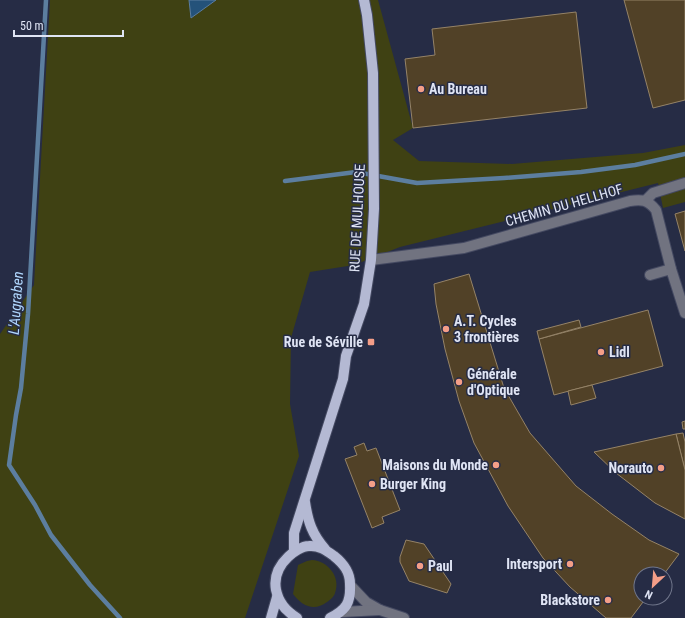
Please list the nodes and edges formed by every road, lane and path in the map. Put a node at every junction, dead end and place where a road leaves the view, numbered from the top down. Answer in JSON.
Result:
{"nodes":[{"id":1,"x":364,"y":0,"type":"edge"},
{"id":2,"x":685,"y":183,"type":"edge"},
{"id":3,"x":646,"y":200,"type":"junction"},
{"id":4,"x":371,"y":260,"type":"junction"},
{"id":5,"x":671,"y":269,"type":"junction"},
{"id":6,"x":650,"y":275,"type":"dead end"},
{"id":7,"x":685,"y":313,"type":"edge"},
{"id":8,"x":304,"y":500,"type":"junction"},
{"id":9,"x":325,"y":549,"type":"junction"},
{"id":10,"x":294,"y":551,"type":"junction"},
{"id":11,"x":350,"y":586,"type":"junction"},
{"id":12,"x":277,"y":597,"type":"junction"},
{"id":13,"x":380,"y":610,"type":"junction"},
{"id":14,"x":342,"y":612,"type":"junction"},
{"id":15,"x":270,"y":618,"type":"edge"},
{"id":16,"x":297,"y":618,"type":"edge"},
{"id":17,"x":330,"y":618,"type":"edge"},
{"id":18,"x":404,"y":618,"type":"edge"}],
"edges":[{"from":1,"to":4,"type":"main road","name":"RUE DE MULHOUSE"},
{"from":2,"to":3,"type":"street"},
{"from":3,"to":4,"type":"street","name":"CHEMIN DU HELLHOF"},
{"from":3,"to":5,"type":"street"},
{"from":4,"to":8,"type":"main road","name":"RUE DE MULHOUSE"},
{"from":5,"to":6,"type":"street"},
{"from":5,"to":7,"type":"street"},
{"from":8,"to":9,"type":"main road","name":"RUE DE MULHOUSE"},
{"from":8,"to":10,"type":"main road","name":"RUE DE MULHOUSE"},
{"from":9,"to":10,"type":"main road"},
{"from":9,"to":11,"type":"main road","name":"RUE DE MULHOUSE"},
{"from":10,"to":12,"type":"main road"},
{"from":11,"to":13,"type":"street"},
{"from":11,"to":14,"type":"main road"},
{"from":12,"to":15,"type":"main road"},
{"from":12,"to":16,"type":"main road"},
{"from":13,"to":14,"type":"street"},
{"from":13,"to":18,"type":"street"},
{"from":14,"to":17,"type":"main road"}]}
